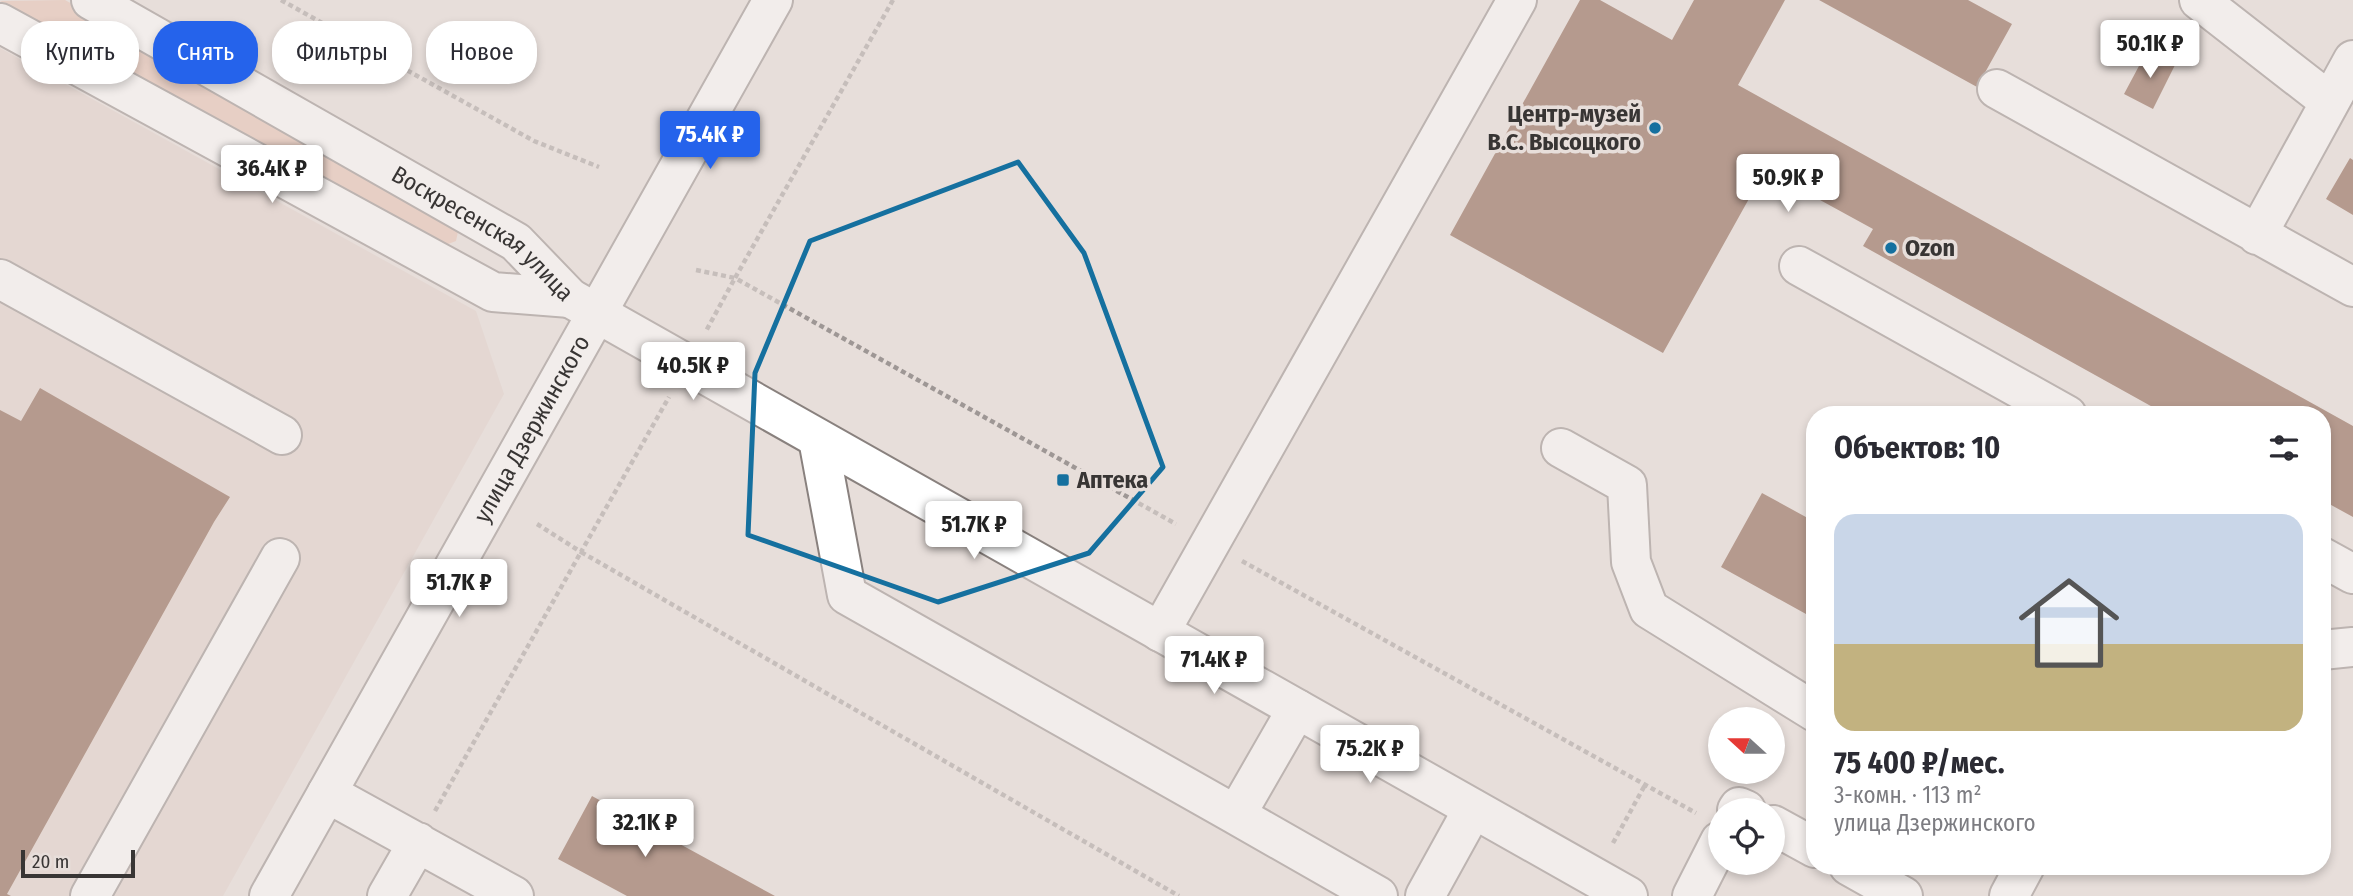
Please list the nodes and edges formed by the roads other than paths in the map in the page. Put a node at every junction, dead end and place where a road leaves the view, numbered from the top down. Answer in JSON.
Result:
{"nodes":[{"id":1,"x":91,"y":0,"type":"edge"},
{"id":2,"x":773,"y":0,"type":"edge"},
{"id":3,"x":1517,"y":0,"type":"edge"},
{"id":4,"x":2199,"y":0,"type":"edge"},
{"id":5,"x":0,"y":23,"type":"edge"},
{"id":6,"x":2353,"y":60,"type":"edge"},
{"id":7,"x":1997,"y":89,"type":"dead end"},
{"id":8,"x":2330,"y":102,"type":"junction"},
{"id":9,"x":2257,"y":235,"type":"junction"},
{"id":10,"x":1799,"y":266,"type":"dead end"},
{"id":11,"x":0,"y":279,"type":"edge"},
{"id":12,"x":2353,"y":287,"type":"edge"},
{"id":13,"x":583,"y":306,"type":"junction"},
{"id":14,"x":2051,"y":406,"type":"edge"},
{"id":15,"x":282,"y":435,"type":"dead end"},
{"id":16,"x":818,"y":439,"type":"junction"},
{"id":17,"x":1561,"y":448,"type":"dead end"},
{"id":18,"x":280,"y":558,"type":"dead end"},
{"id":19,"x":2331,"y":561,"type":"edge"},
{"id":20,"x":2353,"y":574,"type":"edge"},
{"id":21,"x":1160,"y":632,"type":"junction"},
{"id":22,"x":2353,"y":647,"type":"edge"},
{"id":23,"x":2331,"y":649,"type":"edge"},
{"id":24,"x":1806,"y":706,"type":"edge"},
{"id":25,"x":1297,"y":709,"type":"junction"},
{"id":26,"x":327,"y":793,"type":"junction"},
{"id":27,"x":1473,"y":809,"type":"junction"},
{"id":28,"x":1236,"y":815,"type":"junction"},
{"id":29,"x":1785,"y":832,"type":"edge"},
{"id":30,"x":418,"y":842,"type":"junction"},
{"id":31,"x":1806,"y":843,"type":"edge"},
{"id":32,"x":1708,"y":865,"type":"edge"},
{"id":33,"x":1865,"y":875,"type":"edge"},
{"id":34,"x":2020,"y":875,"type":"edge"},
{"id":35,"x":90,"y":896,"type":"edge"},
{"id":36,"x":269,"y":896,"type":"edge"},
{"id":37,"x":387,"y":896,"type":"edge"},
{"id":38,"x":514,"y":896,"type":"edge"},
{"id":39,"x":1378,"y":896,"type":"edge"},
{"id":40,"x":1425,"y":896,"type":"edge"},
{"id":41,"x":1628,"y":896,"type":"edge"},
{"id":42,"x":1692,"y":896,"type":"edge"},
{"id":43,"x":1903,"y":896,"type":"edge"},
{"id":44,"x":2009,"y":896,"type":"edge"}],
"edges":[{"from":1,"to":13,"type":"main road","name":"Воскресенская улица"},
{"from":2,"to":13,"type":"main road","name":"улица Дзержинского"},
{"from":3,"to":21,"type":"main road"},
{"from":4,"to":8,"type":"main road"},
{"from":5,"to":13,"type":"main road","name":"Воскресенская улица"},
{"from":6,"to":8,"type":"main road"},
{"from":7,"to":9,"type":"main road"},
{"from":8,"to":9,"type":"main road"},
{"from":9,"to":12,"type":"main road"},
{"from":10,"to":14,"type":"main road"},
{"from":11,"to":15,"type":"main road"},
{"from":13,"to":16,"type":"main road"},
{"from":13,"to":26,"type":"main road","name":"улица Дзержинского"},
{"from":16,"to":21,"type":"main road"},
{"from":16,"to":28,"type":"main road"},
{"from":17,"to":24,"type":"main road"},
{"from":18,"to":35,"type":"main road"},
{"from":19,"to":20,"type":"main road"},
{"from":21,"to":25,"type":"main road"},
{"from":22,"to":23,"type":"main road"},
{"from":25,"to":27,"type":"main road"},
{"from":25,"to":28,"type":"main road"},
{"from":26,"to":30,"type":"main road"},
{"from":26,"to":36,"type":"main road","name":"улица Дзержинского"},
{"from":27,"to":40,"type":"main road"},
{"from":27,"to":41,"type":"main road"},
{"from":28,"to":39,"type":"main road"},
{"from":29,"to":31,"type":"main road"},
{"from":30,"to":37,"type":"main road"},
{"from":30,"to":38,"type":"main road"},
{"from":32,"to":42,"type":"main road"},
{"from":33,"to":43,"type":"main road"},
{"from":34,"to":44,"type":"main road"}]}
